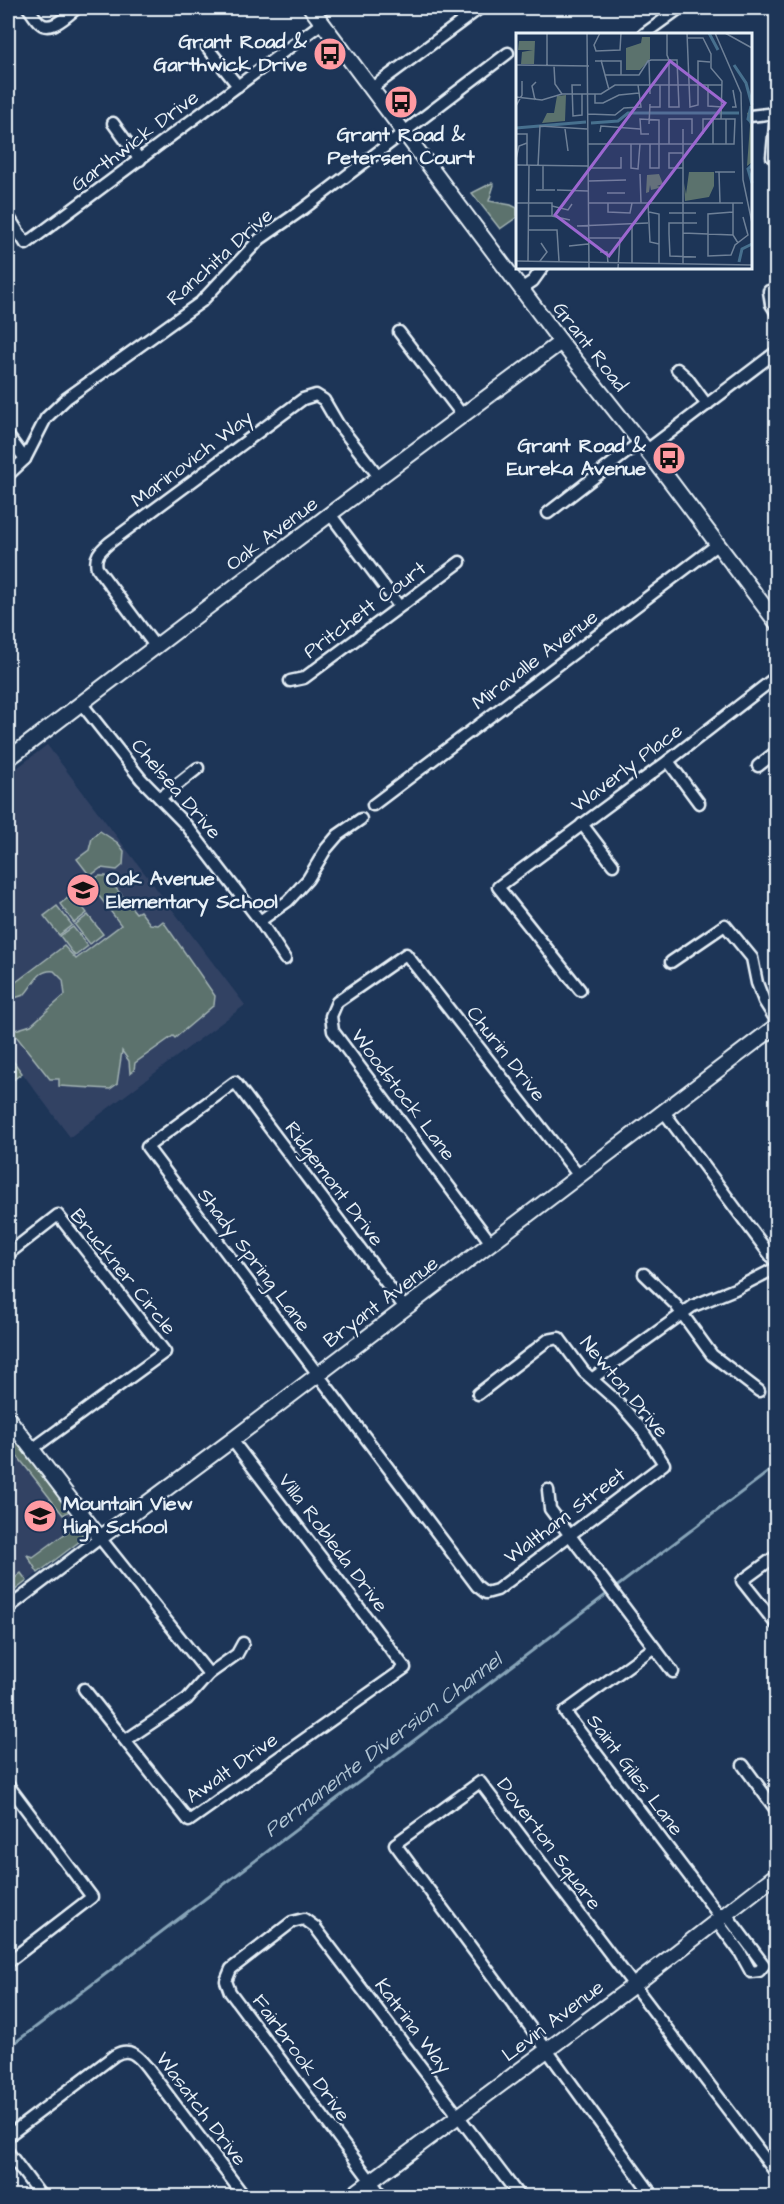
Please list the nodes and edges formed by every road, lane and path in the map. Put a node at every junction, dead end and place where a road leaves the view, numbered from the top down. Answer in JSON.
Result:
{"nodes":[{"id":1,"x":28,"y":8,"type":"edge"},
{"id":2,"x":77,"y":8,"type":"edge"},
{"id":3,"x":311,"y":8,"type":"edge"},
{"id":4,"x":480,"y":8,"type":"edge"},
{"id":5,"x":680,"y":8,"type":"edge"},
{"id":6,"x":322,"y":23,"type":"junction"},
{"id":7,"x":645,"y":33,"type":"edge"},
{"id":8,"x":207,"y":47,"type":"dead end"},
{"id":9,"x":508,"y":53,"type":"dead end"},
{"id":10,"x":238,"y":86,"type":"junction"},
{"id":11,"x":372,"y":88,"type":"junction"},
{"id":12,"x":777,"y":114,"type":"edge"},
{"id":13,"x":751,"y":116,"type":"edge"},
{"id":14,"x":112,"y":123,"type":"dead end"},
{"id":15,"x":410,"y":127,"type":"junction"},
{"id":16,"x":772,"y":157,"type":"dead end"},
{"id":17,"x":140,"y":160,"type":"junction"},
{"id":18,"x":8,"y":216,"type":"edge"},
{"id":19,"x":542,"y":268,"type":"edge"},
{"id":20,"x":521,"y":289,"type":"junction"},
{"id":21,"x":769,"y":291,"type":"dead end"},
{"id":22,"x":777,"y":312,"type":"edge"},
{"id":23,"x":399,"y":332,"type":"dead end"},
{"id":24,"x":561,"y":342,"type":"junction"},
{"id":25,"x":777,"y":352,"type":"edge"},
{"id":26,"x":677,"y":369,"type":"dead end"},
{"id":27,"x":707,"y":405,"type":"junction"},
{"id":28,"x":464,"y":416,"type":"junction"},
{"id":29,"x":8,"y":436,"type":"edge"},
{"id":30,"x":643,"y":446,"type":"junction"},
{"id":31,"x":25,"y":459,"type":"junction"},
{"id":32,"x":8,"y":475,"type":"edge"},
{"id":33,"x":380,"y":478,"type":"junction"},
{"id":34,"x":548,"y":513,"type":"dead end"},
{"id":35,"x":330,"y":514,"type":"junction"},
{"id":36,"x":718,"y":544,"type":"junction"},
{"id":37,"x":460,"y":562,"type":"dead end"},
{"id":38,"x":399,"y":606,"type":"junction"},
{"id":39,"x":777,"y":622,"type":"edge"},
{"id":40,"x":155,"y":646,"type":"junction"},
{"id":41,"x":777,"y":677,"type":"edge"},
{"id":42,"x":290,"y":681,"type":"dead end"},
{"id":43,"x":81,"y":703,"type":"junction"},
{"id":44,"x":777,"y":752,"type":"edge"},
{"id":45,"x":8,"y":757,"type":"edge"},
{"id":46,"x":668,"y":761,"type":"junction"},
{"id":47,"x":758,"y":766,"type":"dead end"},
{"id":48,"x":198,"y":768,"type":"dead end"},
{"id":49,"x":160,"y":798,"type":"junction"},
{"id":50,"x":699,"y":803,"type":"dead end"},
{"id":51,"x":374,"y":805,"type":"dead end"},
{"id":52,"x":361,"y":819,"type":"dead end"},
{"id":53,"x":582,"y":824,"type":"junction"},
{"id":54,"x":614,"y":865,"type":"dead end"},
{"id":55,"x":260,"y":921,"type":"junction"},
{"id":56,"x":406,"y":954,"type":"joint"},
{"id":57,"x":285,"y":959,"type":"dead end"},
{"id":58,"x":671,"y":962,"type":"dead end"},
{"id":59,"x":580,"y":990,"type":"dead end"},
{"id":60,"x":777,"y":1020,"type":"edge"},
{"id":61,"x":777,"y":1026,"type":"edge"},
{"id":62,"x":235,"y":1082,"type":"joint"},
{"id":63,"x":664,"y":1112,"type":"junction"},
{"id":64,"x":579,"y":1176,"type":"junction"},
{"id":65,"x":491,"y":1243,"type":"junction"},
{"id":66,"x":8,"y":1254,"type":"edge"},
{"id":67,"x":777,"y":1263,"type":"edge"},
{"id":68,"x":777,"y":1268,"type":"edge"},
{"id":69,"x":644,"y":1274,"type":"dead end"},
{"id":70,"x":405,"y":1308,"type":"junction"},
{"id":71,"x":682,"y":1313,"type":"junction"},
{"id":72,"x":318,"y":1374,"type":"junction"},
{"id":73,"x":593,"y":1378,"type":"junction"},
{"id":74,"x":759,"y":1391,"type":"dead end"},
{"id":75,"x":478,"y":1394,"type":"dead end"},
{"id":76,"x":8,"y":1418,"type":"edge"},
{"id":77,"x":232,"y":1440,"type":"junction"},
{"id":78,"x":31,"y":1450,"type":"junction"},
{"id":79,"x":664,"y":1464,"type":"joint"},
{"id":80,"x":548,"y":1490,"type":"dead end"},
{"id":81,"x":569,"y":1535,"type":"junction"},
{"id":82,"x":100,"y":1538,"type":"junction"},
{"id":83,"x":777,"y":1556,"type":"edge"},
{"id":84,"x":486,"y":1593,"type":"joint"},
{"id":85,"x":8,"y":1608,"type":"edge"},
{"id":86,"x":777,"y":1624,"type":"edge"},
{"id":87,"x":243,"y":1643,"type":"dead end"},
{"id":88,"x":653,"y":1648,"type":"junction"},
{"id":89,"x":405,"y":1668,"type":"joint"},
{"id":90,"x":673,"y":1672,"type":"dead end"},
{"id":91,"x":209,"y":1674,"type":"junction"},
{"id":92,"x":84,"y":1689,"type":"dead end"},
{"id":93,"x":126,"y":1740,"type":"junction"},
{"id":94,"x":742,"y":1765,"type":"dead end"},
{"id":95,"x":8,"y":1785,"type":"edge"},
{"id":96,"x":777,"y":1810,"type":"edge"},
{"id":97,"x":777,"y":1875,"type":"edge"},
{"id":98,"x":721,"y":1918,"type":"junction"},
{"id":99,"x":263,"y":1944,"type":"joint"},
{"id":100,"x":745,"y":1949,"type":"dead end"},
{"id":101,"x":8,"y":1962,"type":"edge"},
{"id":102,"x":633,"y":1986,"type":"junction"},
{"id":103,"x":548,"y":2050,"type":"junction"},
{"id":104,"x":458,"y":2116,"type":"junction"},
{"id":105,"x":8,"y":2136,"type":"edge"},
{"id":106,"x":8,"y":2152,"type":"edge"},
{"id":107,"x":777,"y":2173,"type":"edge"},
{"id":108,"x":370,"y":2182,"type":"junction"},
{"id":109,"x":41,"y":2196,"type":"edge"},
{"id":110,"x":244,"y":2196,"type":"edge"},
{"id":111,"x":351,"y":2196,"type":"edge"},
{"id":112,"x":382,"y":2196,"type":"edge"},
{"id":113,"x":519,"y":2196,"type":"edge"},
{"id":114,"x":653,"y":2196,"type":"edge"}],
"edges":[{"from":1,"to":2,"type":"street"},
{"from":3,"to":6,"type":"street","name":"Grant Road"},
{"from":4,"to":11,"type":"street"},
{"from":5,"to":7,"type":"street"},
{"from":6,"to":10,"type":"street","name":"Garthwick Drive"},
{"from":6,"to":11,"type":"street","name":"Grant Road"},
{"from":8,"to":10,"type":"street"},
{"from":9,"to":15,"type":"street","name":"Ranchita Drive"},
{"from":10,"to":17,"type":"street","name":"Garthwick Drive"},
{"from":11,"to":15,"type":"street","name":"Grant Road"},
{"from":12,"to":13,"type":"street"},
{"from":12,"to":16,"type":"street"},
{"from":14,"to":17,"type":"street"},
{"from":15,"to":20,"type":"street","name":"Grant Road"},
{"from":15,"to":31,"type":"street","name":"Ranchita Drive"},
{"from":17,"to":18,"type":"street","name":"Garthwick Drive"},
{"from":19,"to":20,"type":"street"},
{"from":20,"to":24,"type":"street","name":"Grant Road"},
{"from":21,"to":22,"type":"street"},
{"from":23,"to":28,"type":"street"},
{"from":24,"to":28,"type":"street","name":"Oak Avenue"},
{"from":24,"to":30,"type":"street","name":"Grant Road"},
{"from":25,"to":27,"type":"street"},
{"from":26,"to":27,"type":"street"},
{"from":27,"to":30,"type":"street"},
{"from":28,"to":33,"type":"street","name":"Oak Avenue"},
{"from":29,"to":31,"type":"street"},
{"from":30,"to":34,"type":"street"},
{"from":30,"to":36,"type":"street","name":"Grant Road"},
{"from":31,"to":32,"type":"street","name":"Ranchita Drive"},
{"from":33,"to":35,"type":"street","name":"Oak Avenue"},
{"from":33,"to":40,"type":"street","name":"Marinovich Way"},
{"from":35,"to":38,"type":"street"},
{"from":35,"to":40,"type":"street","name":"Oak Avenue"},
{"from":36,"to":39,"type":"street","name":"Grant Road"},
{"from":36,"to":51,"type":"street","name":"Miravalle Avenue"},
{"from":37,"to":38,"type":"street","name":"Pritchett Court"},
{"from":38,"to":42,"type":"street","name":"Pritchett Court"},
{"from":40,"to":43,"type":"street","name":"Oak Avenue"},
{"from":41,"to":46,"type":"street","name":"Waverly Place"},
{"from":43,"to":45,"type":"street","name":"Oak Avenue"},
{"from":43,"to":49,"type":"street","name":"Chelsea Drive"},
{"from":44,"to":47,"type":"street"},
{"from":46,"to":50,"type":"street"},
{"from":46,"to":53,"type":"street","name":"Waverly Place"},
{"from":48,"to":49,"type":"street"},
{"from":49,"to":55,"type":"street","name":"Chelsea Drive"},
{"from":52,"to":55,"type":"street"},
{"from":53,"to":54,"type":"street"},
{"from":53,"to":59,"type":"street","name":"Waverly Place"},
{"from":55,"to":57,"type":"street","name":"Chelsea Drive"},
{"from":56,"to":64,"type":"street","name":"Churin Drive"},
{"from":56,"to":65,"type":"street","name":"Woodstock Lane"},
{"from":58,"to":60,"type":"street"},
{"from":61,"to":63,"type":"street","name":"Bryant Avenue"},
{"from":62,"to":70,"type":"street","name":"Ridgemont Drive"},
{"from":62,"to":72,"type":"street","name":"Shady Spring Lane"},
{"from":63,"to":64,"type":"street","name":"Bryant Avenue"},
{"from":63,"to":67,"type":"street"},
{"from":64,"to":65,"type":"street","name":"Bryant Avenue"},
{"from":65,"to":70,"type":"street","name":"Bryant Avenue"},
{"from":66,"to":78,"type":"street","name":"Bruckner Circle"},
{"from":68,"to":71,"type":"street"},
{"from":69,"to":71,"type":"street"},
{"from":70,"to":72,"type":"street","name":"Bryant Avenue"},
{"from":71,"to":73,"type":"street"},
{"from":71,"to":74,"type":"street"},
{"from":72,"to":77,"type":"street","name":"Bryant Avenue"},
{"from":72,"to":84,"type":"street","name":"Shady Spring Lane"},
{"from":73,"to":75,"type":"street","name":"Newton Drive"},
{"from":73,"to":79,"type":"street","name":"Newton Drive"},
{"from":76,"to":78,"type":"street"},
{"from":77,"to":82,"type":"street","name":"Bryant Avenue"},
{"from":77,"to":89,"type":"street","name":"Villa Robleda Drive"},
{"from":78,"to":82,"type":"street"},
{"from":79,"to":81,"type":"street","name":"Waltham Street"},
{"from":80,"to":81,"type":"street"},
{"from":81,"to":84,"type":"street","name":"Waltham Street"},
{"from":81,"to":88,"type":"street"},
{"from":82,"to":85,"type":"street","name":"Bryant Avenue"},
{"from":82,"to":91,"type":"street"},
{"from":83,"to":86,"type":"street"},
{"from":87,"to":91,"type":"street"},
{"from":88,"to":90,"type":"street"},
{"from":88,"to":98,"type":"street","name":"Saint Giles Lane"},
{"from":89,"to":93,"type":"street","name":"Awalt Drive"},
{"from":91,"to":93,"type":"street"},
{"from":92,"to":93,"type":"street","name":"Awalt Drive"},
{"from":94,"to":96,"type":"street"},
{"from":95,"to":101,"type":"street"},
{"from":97,"to":98,"type":"street","name":"Levin Avenue"},
{"from":98,"to":100,"type":"street","name":"Saint Giles Lane"},
{"from":98,"to":102,"type":"street","name":"Levin Avenue"},
{"from":99,"to":104,"type":"street","name":"Katrina Way"},
{"from":99,"to":108,"type":"street","name":"Fairbrook Drive"},
{"from":102,"to":103,"type":"street","name":"Levin Avenue"},
{"from":102,"to":103,"type":"street","name":"Doverton Square"},
{"from":102,"to":107,"type":"street"},
{"from":103,"to":104,"type":"street","name":"Levin Avenue"},
{"from":103,"to":114,"type":"street"},
{"from":104,"to":108,"type":"street","name":"Levin Avenue"},
{"from":104,"to":113,"type":"street","name":"Katrina Way"},
{"from":105,"to":110,"type":"street","name":"Wasatch Drive"},
{"from":106,"to":109,"type":"street"},
{"from":108,"to":111,"type":"street","name":"Levin Avenue"},
{"from":108,"to":112,"type":"street","name":"Fairbrook Drive"}]}
